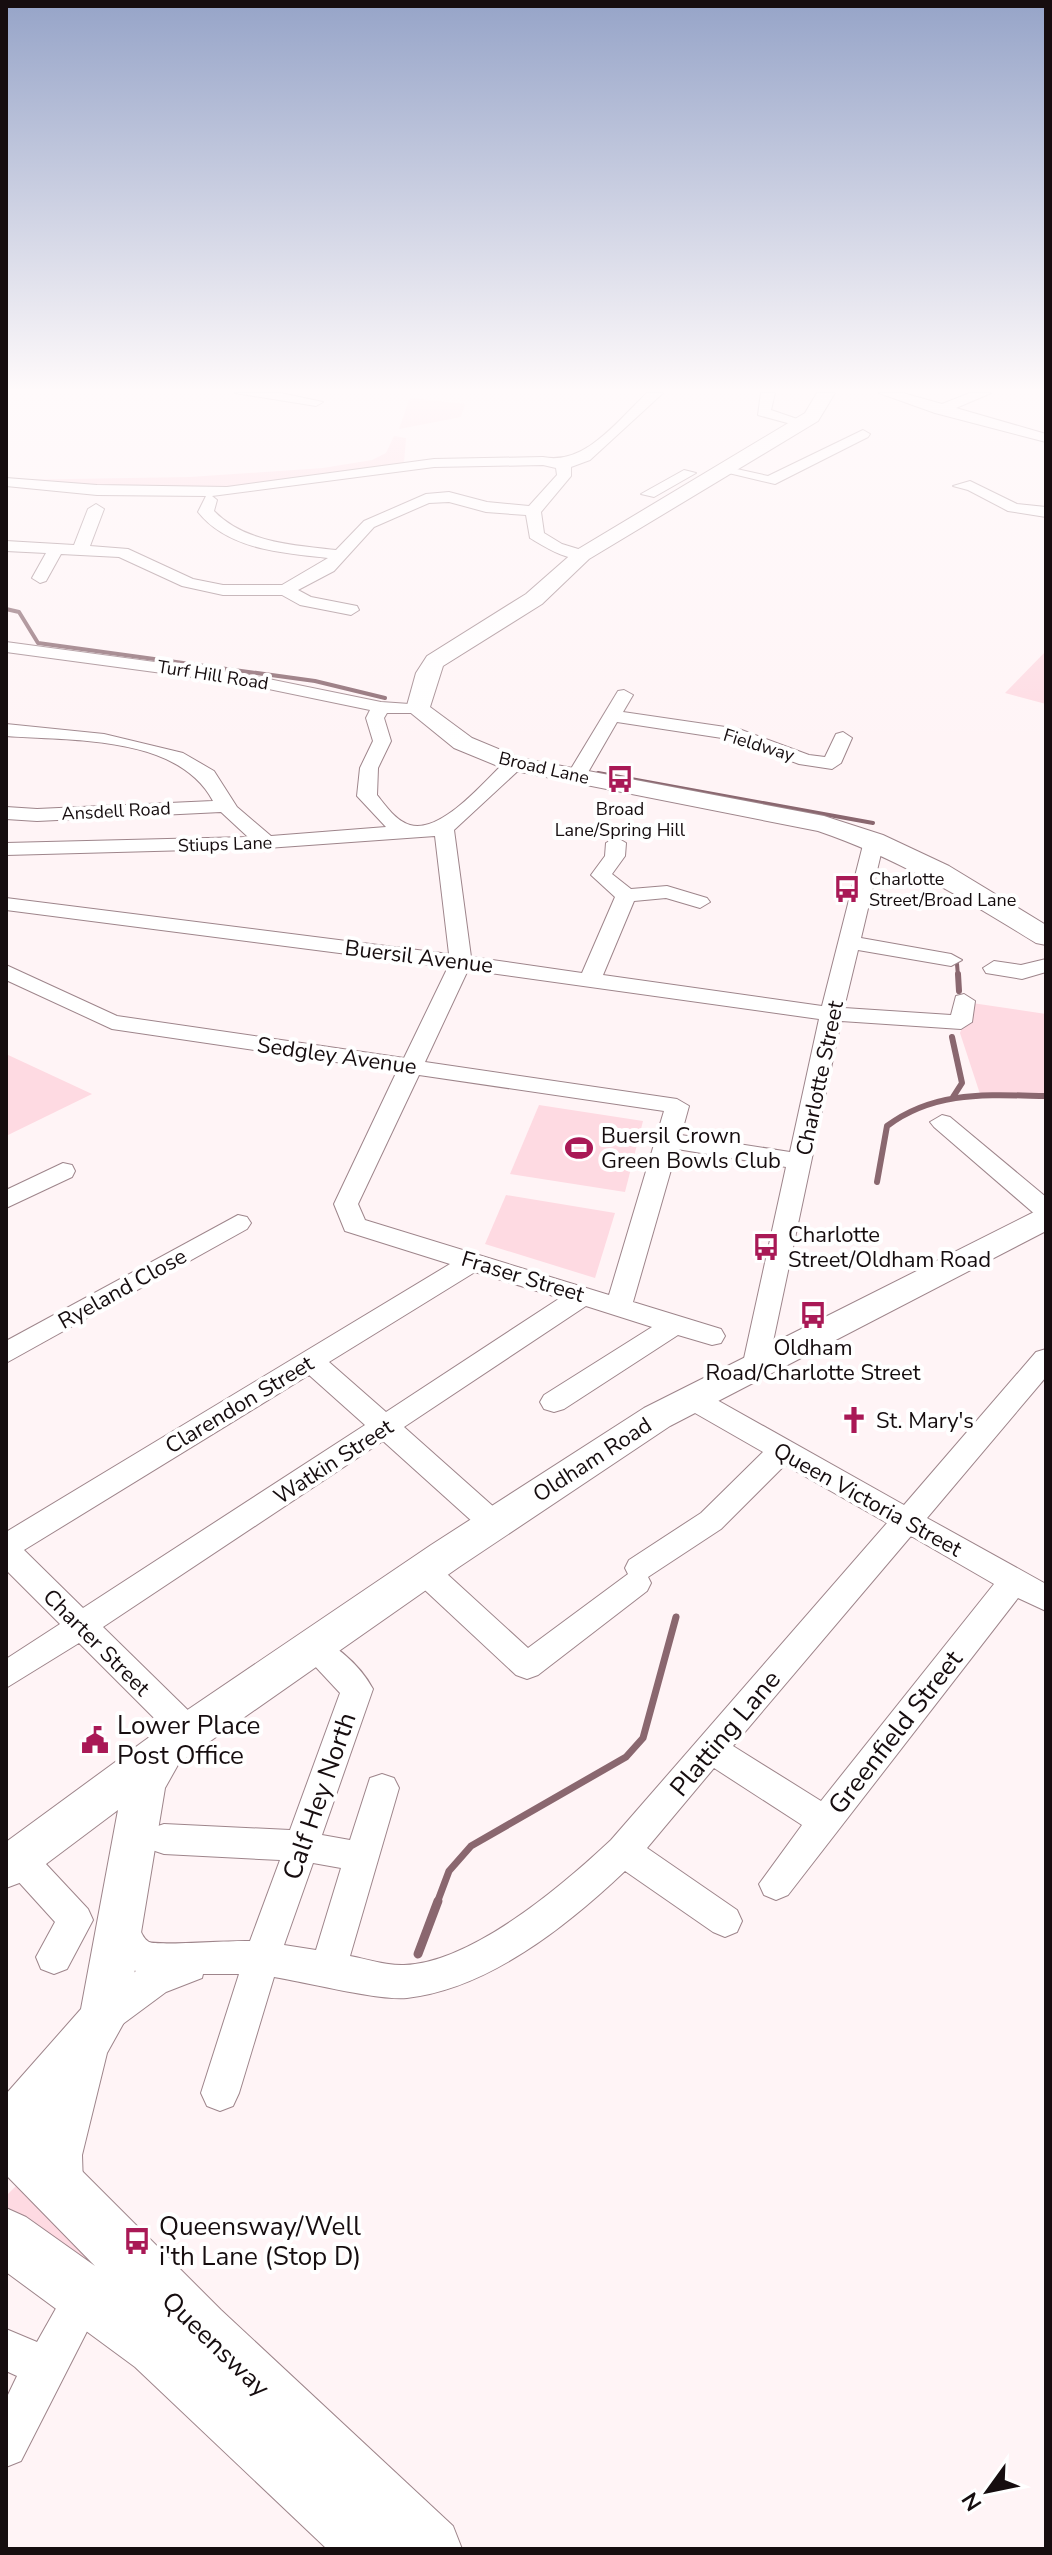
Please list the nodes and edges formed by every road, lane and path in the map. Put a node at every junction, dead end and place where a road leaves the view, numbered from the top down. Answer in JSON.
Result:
{"nodes":[{"id":1,"x":95,"y":512,"type":"edge"},
{"id":2,"x":206,"y":512,"type":"edge"},
{"id":3,"x":396,"y":512,"type":"edge"},
{"id":4,"x":533,"y":512,"type":"edge"},
{"id":5,"x":654,"y":512,"type":"edge"},
{"id":6,"x":6,"y":546,"type":"edge"},
{"id":7,"x":55,"y":550,"type":"junction"},
{"id":8,"x":80,"y":550,"type":"junction"},
{"id":9,"x":340,"y":555,"type":"junction"},
{"id":10,"x":582,"y":555,"type":"junction"},
{"id":11,"x":40,"y":578,"type":"dead end"},
{"id":12,"x":285,"y":590,"type":"junction"},
{"id":13,"x":351,"y":610,"type":"dead end"},
{"id":14,"x":6,"y":647,"type":"edge"},
{"id":15,"x":624,"y":695,"type":"dead end"},
{"id":16,"x":381,"y":707,"type":"junction"},
{"id":17,"x":418,"y":709,"type":"junction"},
{"id":18,"x":611,"y":716,"type":"junction"},
{"id":19,"x":6,"y":730,"type":"edge"},
{"id":20,"x":843,"y":738,"type":"dead end"},
{"id":21,"x":514,"y":764,"type":"junction"},
{"id":22,"x":576,"y":777,"type":"junction"},
{"id":23,"x":226,"y":806,"type":"junction"},
{"id":24,"x":6,"y":813,"type":"edge"},
{"id":25,"x":444,"y":829,"type":"junction"},
{"id":26,"x":408,"y":832,"type":"junction"},
{"id":27,"x":874,"y":841,"type":"junction"},
{"id":28,"x":267,"y":842,"type":"junction"},
{"id":29,"x":616,"y":843,"type":"dead end"},
{"id":30,"x":6,"y":849,"type":"edge"},
{"id":31,"x":626,"y":896,"type":"junction"},
{"id":32,"x":700,"y":902,"type":"dead end"},
{"id":33,"x":6,"y":904,"type":"edge"},
{"id":34,"x":1046,"y":937,"type":"edge"},
{"id":35,"x":849,"y":942,"type":"junction"},
{"id":36,"x":951,"y":960,"type":"dead end"},
{"id":37,"x":461,"y":962,"type":"junction"},
{"id":38,"x":1046,"y":965,"type":"edge"},
{"id":39,"x":994,"y":968,"type":"dead end"},
{"id":40,"x":6,"y":972,"type":"edge"},
{"id":41,"x":590,"y":980,"type":"junction"},
{"id":42,"x":963,"y":1012,"type":"dead end"},
{"id":43,"x":831,"y":1014,"type":"junction"},
{"id":44,"x":411,"y":1066,"type":"junction"},
{"id":45,"x":942,"y":1122,"type":"dead end"},
{"id":46,"x":667,"y":1140,"type":"junction"},
{"id":47,"x":801,"y":1162,"type":"junction"},
{"id":48,"x":63,"y":1171,"type":"dead end"},
{"id":49,"x":6,"y":1200,"type":"edge"},
{"id":50,"x":1046,"y":1210,"type":"edge"},
{"id":51,"x":1046,"y":1217,"type":"edge"},
{"id":52,"x":238,"y":1223,"type":"dead end"},
{"id":53,"x":472,"y":1262,"type":"junction"},
{"id":54,"x":584,"y":1295,"type":"junction"},
{"id":55,"x":619,"y":1305,"type":"junction"},
{"id":56,"x":676,"y":1324,"type":"junction"},
{"id":57,"x":712,"y":1336,"type":"dead end"},
{"id":58,"x":6,"y":1353,"type":"edge"},
{"id":59,"x":1046,"y":1359,"type":"edge"},
{"id":60,"x":311,"y":1361,"type":"junction"},
{"id":61,"x":757,"y":1363,"type":"junction"},
{"id":62,"x":691,"y":1398,"type":"junction"},
{"id":63,"x":554,"y":1402,"type":"dead end"},
{"id":64,"x":385,"y":1427,"type":"junction"},
{"id":65,"x":781,"y":1451,"type":"junction"},
{"id":66,"x":908,"y":1522,"type":"junction"},
{"id":67,"x":494,"y":1524,"type":"junction"},
{"id":68,"x":6,"y":1549,"type":"edge"},
{"id":69,"x":424,"y":1571,"type":"junction"},
{"id":70,"x":1014,"y":1581,"type":"junction"},
{"id":71,"x":1046,"y":1599,"type":"edge"},
{"id":72,"x":82,"y":1627,"type":"junction"},
{"id":73,"x":314,"y":1648,"type":"junction"},
{"id":74,"x":6,"y":1675,"type":"edge"},
{"id":75,"x":178,"y":1740,"type":"junction"},
{"id":76,"x":710,"y":1748,"type":"junction"},
{"id":77,"x":382,"y":1788,"type":"dead end"},
{"id":78,"x":824,"y":1821,"type":"junction"},
{"id":79,"x":148,"y":1841,"type":"junction"},
{"id":80,"x":302,"y":1846,"type":"junction"},
{"id":81,"x":623,"y":1851,"type":"junction"},
{"id":82,"x":25,"y":1854,"type":"edge"},
{"id":83,"x":361,"y":1857,"type":"junction"},
{"id":84,"x":776,"y":1884,"type":"dead end"},
{"id":85,"x":121,"y":1919,"type":"junction"},
{"id":86,"x":725,"y":1921,"type":"dead end"},
{"id":87,"x":214,"y":1956,"type":"junction"},
{"id":88,"x":54,"y":1957,"type":"dead end"},
{"id":89,"x":262,"y":1958,"type":"junction"},
{"id":90,"x":328,"y":1969,"type":"junction"},
{"id":91,"x":95,"y":2029,"type":"junction"},
{"id":92,"x":220,"y":2093,"type":"dead end"},
{"id":93,"x":6,"y":2132,"type":"edge"},
{"id":94,"x":58,"y":2186,"type":"junction"},
{"id":95,"x":6,"y":2237,"type":"edge"},
{"id":96,"x":6,"y":2265,"type":"edge"},
{"id":97,"x":86,"y":2294,"type":"junction"},
{"id":98,"x":6,"y":2349,"type":"edge"},
{"id":99,"x":45,"y":2368,"type":"junction"},
{"id":100,"x":6,"y":2446,"type":"edge"},
{"id":101,"x":373,"y":2549,"type":"edge"},
{"id":102,"x":430,"y":2549,"type":"edge"}],
"edges":[{"from":1,"to":8,"type":"street"},
{"from":2,"to":9,"type":"street"},
{"from":3,"to":9,"type":"street"},
{"from":4,"to":10,"type":"street"},
{"from":5,"to":10,"type":"main road"},
{"from":6,"to":7,"type":"street"},
{"from":7,"to":8,"type":"street"},
{"from":7,"to":11,"type":"street"},
{"from":8,"to":12,"type":"street"},
{"from":9,"to":12,"type":"street"},
{"from":10,"to":17,"type":"main road"},
{"from":12,"to":13,"type":"street"},
{"from":14,"to":16,"type":"street","name":"Turf Hill Road"},
{"from":15,"to":18,"type":"street"},
{"from":16,"to":17,"type":"street","name":"Turf Hill Road"},
{"from":16,"to":26,"type":"street"},
{"from":17,"to":21,"type":"main road","name":"Broad Lane"},
{"from":18,"to":20,"type":"street","name":"Fieldway"},
{"from":18,"to":22,"type":"street"},
{"from":19,"to":23,"type":"street"},
{"from":21,"to":22,"type":"main road","name":"Broad Lane"},
{"from":21,"to":25,"type":"street"},
{"from":22,"to":27,"type":"main road","name":"Broad Lane"},
{"from":23,"to":24,"type":"street","name":"Ansdell Road"},
{"from":23,"to":28,"type":"street"},
{"from":25,"to":26,"type":"street","name":"Stiups Lane"},
{"from":25,"to":37,"type":"street"},
{"from":26,"to":28,"type":"street","name":"Stiups Lane"},
{"from":27,"to":34,"type":"main road","name":"Broad Lane"},
{"from":27,"to":35,"type":"street","name":"Charlotte Street"},
{"from":28,"to":30,"type":"street","name":"Stiups Lane"},
{"from":29,"to":31,"type":"street"},
{"from":31,"to":32,"type":"street"},
{"from":31,"to":41,"type":"street"},
{"from":33,"to":37,"type":"street","name":"Buersil Avenue"},
{"from":35,"to":36,"type":"street"},
{"from":35,"to":43,"type":"street","name":"Charlotte Street"},
{"from":37,"to":41,"type":"street","name":"Buersil Avenue"},
{"from":37,"to":44,"type":"street"},
{"from":38,"to":39,"type":"street"},
{"from":40,"to":44,"type":"street","name":"Sedgley Avenue"},
{"from":41,"to":43,"type":"street","name":"Buersil Avenue"},
{"from":42,"to":43,"type":"street","name":"Buersil Avenue"},
{"from":43,"to":47,"type":"street","name":"Charlotte Street"},
{"from":44,"to":46,"type":"street","name":"Sedgley Avenue"},
{"from":44,"to":53,"type":"street","name":"Fraser Street"},
{"from":45,"to":50,"type":"street"},
{"from":46,"to":47,"type":"street"},
{"from":46,"to":55,"type":"street"},
{"from":47,"to":61,"type":"street","name":"Charlotte Street"},
{"from":48,"to":49,"type":"street"},
{"from":51,"to":61,"type":"main road","name":"Oldham Road"},
{"from":52,"to":58,"type":"street","name":"Ryeland Close"},
{"from":53,"to":54,"type":"street","name":"Fraser Street"},
{"from":53,"to":60,"type":"street","name":"Clarendon Street"},
{"from":54,"to":55,"type":"street","name":"Fraser Street"},
{"from":54,"to":64,"type":"street","name":"Watkin Street"},
{"from":55,"to":56,"type":"street","name":"Fraser Street"},
{"from":56,"to":57,"type":"street","name":"Fraser Street"},
{"from":56,"to":63,"type":"street"},
{"from":59,"to":66,"type":"street","name":"Platting Lane"},
{"from":60,"to":64,"type":"street"},
{"from":60,"to":68,"type":"street","name":"Clarendon Street"},
{"from":61,"to":62,"type":"main road","name":"Oldham Road"},
{"from":62,"to":65,"type":"street","name":"Queen Victoria Street"},
{"from":62,"to":67,"type":"main road","name":"Oldham Road"},
{"from":64,"to":67,"type":"street"},
{"from":64,"to":72,"type":"street","name":"Watkin Street"},
{"from":65,"to":66,"type":"street","name":"Queen Victoria Street"},
{"from":65,"to":69,"type":"street"},
{"from":66,"to":70,"type":"street","name":"Queen Victoria Street"},
{"from":66,"to":76,"type":"street","name":"Platting Lane"},
{"from":67,"to":69,"type":"main road","name":"Oldham Road"},
{"from":68,"to":72,"type":"street","name":"Charter Street"},
{"from":69,"to":73,"type":"main road","name":"Oldham Road"},
{"from":70,"to":71,"type":"street","name":"Queen Victoria Street"},
{"from":70,"to":78,"type":"street","name":"Greenfield Street"},
{"from":72,"to":74,"type":"street","name":"Watkin Street"},
{"from":72,"to":75,"type":"street","name":"Charter Street"},
{"from":73,"to":75,"type":"main road","name":"Oldham Road"},
{"from":73,"to":80,"type":"street","name":"Calf Hey North"},
{"from":75,"to":79,"type":"main road","name":"Oldham Road"},
{"from":75,"to":82,"type":"main road","name":"Oldham Road"},
{"from":76,"to":78,"type":"street"},
{"from":76,"to":81,"type":"street","name":"Platting Lane"},
{"from":77,"to":83,"type":"street"},
{"from":78,"to":84,"type":"street","name":"Greenfield Street"},
{"from":79,"to":80,"type":"street"},
{"from":79,"to":82,"type":"main road"},
{"from":79,"to":85,"type":"main road","name":"Oldham Road"},
{"from":80,"to":83,"type":"street"},
{"from":80,"to":89,"type":"street","name":"Calf Hey North"},
{"from":81,"to":86,"type":"street"},
{"from":81,"to":90,"type":"street","name":"Platting Lane"},
{"from":82,"to":88,"type":"street"},
{"from":83,"to":90,"type":"street"},
{"from":85,"to":87,"type":"street","name":"Platting Lane"},
{"from":85,"to":91,"type":"main road","name":"Oldham Road"},
{"from":87,"to":89,"type":"street","name":"Platting Lane"},
{"from":87,"to":91,"type":"street"},
{"from":89,"to":90,"type":"street","name":"Platting Lane"},
{"from":89,"to":92,"type":"street","name":"Calf Hey North"},
{"from":91,"to":93,"type":"main road"},
{"from":91,"to":94,"type":"main road","name":"Oldham Road"},
{"from":93,"to":94,"type":"highway","name":"Queensway"},
{"from":94,"to":102,"type":"highway","name":"Queensway"},
{"from":95,"to":97,"type":"highway","name":"Queensway"},
{"from":96,"to":97,"type":"highway"},
{"from":97,"to":99,"type":"street"},
{"from":97,"to":101,"type":"highway","name":"Queensway"},
{"from":98,"to":99,"type":"street"},
{"from":99,"to":100,"type":"street"}]}
